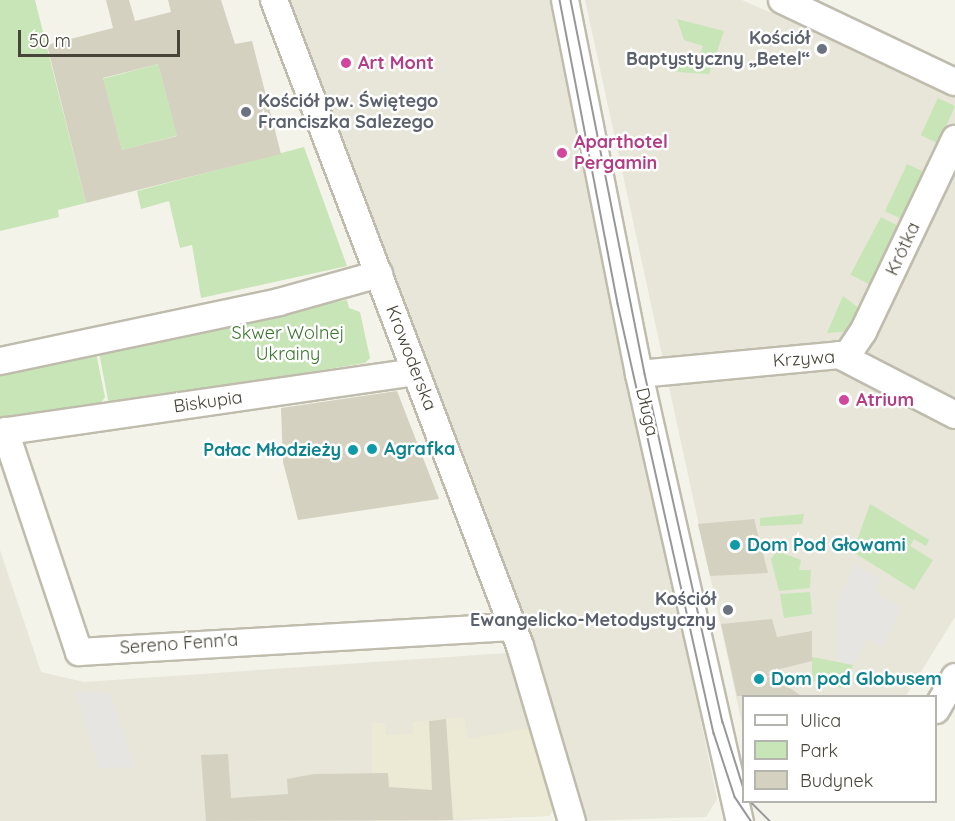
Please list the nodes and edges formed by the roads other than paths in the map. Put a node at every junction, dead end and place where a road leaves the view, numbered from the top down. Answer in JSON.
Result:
{"nodes":[{"id":1,"x":274,"y":0,"type":"edge"},
{"id":2,"x":565,"y":0,"type":"edge"},
{"id":3,"x":782,"y":0,"type":"edge"},
{"id":4,"x":955,"y":82,"type":"edge"},
{"id":5,"x":955,"y":140,"type":"edge"},
{"id":6,"x":379,"y":274,"type":"junction"},
{"id":7,"x":846,"y":357,"type":"junction"},
{"id":8,"x":0,"y":361,"type":"edge"},
{"id":9,"x":416,"y":372,"type":"junction"},
{"id":10,"x":639,"y":374,"type":"junction"},
{"id":11,"x":955,"y":415,"type":"edge"},
{"id":12,"x":3,"y":431,"type":"edge"},
{"id":13,"x":512,"y":627,"type":"junction"},
{"id":14,"x":955,"y":677,"type":"edge"},
{"id":15,"x":937,"y":708,"type":"edge"},
{"id":16,"x":572,"y":821,"type":"edge"},
{"id":17,"x":740,"y":821,"type":"edge"}],
"edges":[{"from":1,"to":6,"type":"street","name":"Krowoderska"},
{"from":2,"to":10,"type":"street","name":"Długa"},
{"from":3,"to":4,"type":"street"},
{"from":5,"to":7,"type":"street","name":"Krótka"},
{"from":6,"to":8,"type":"street"},
{"from":6,"to":9,"type":"street","name":"Krowoderska"},
{"from":7,"to":10,"type":"street","name":"Krzywa"},
{"from":7,"to":11,"type":"street","name":"Krzywa"},
{"from":9,"to":12,"type":"street","name":"Biskupia"},
{"from":9,"to":13,"type":"street","name":"Krowoderska"},
{"from":10,"to":17,"type":"street","name":"Długa"},
{"from":12,"to":13,"type":"street","name":"Sereno Fenn'a"},
{"from":13,"to":16,"type":"street","name":"Krowoderska"},
{"from":14,"to":15,"type":"street"}]}
